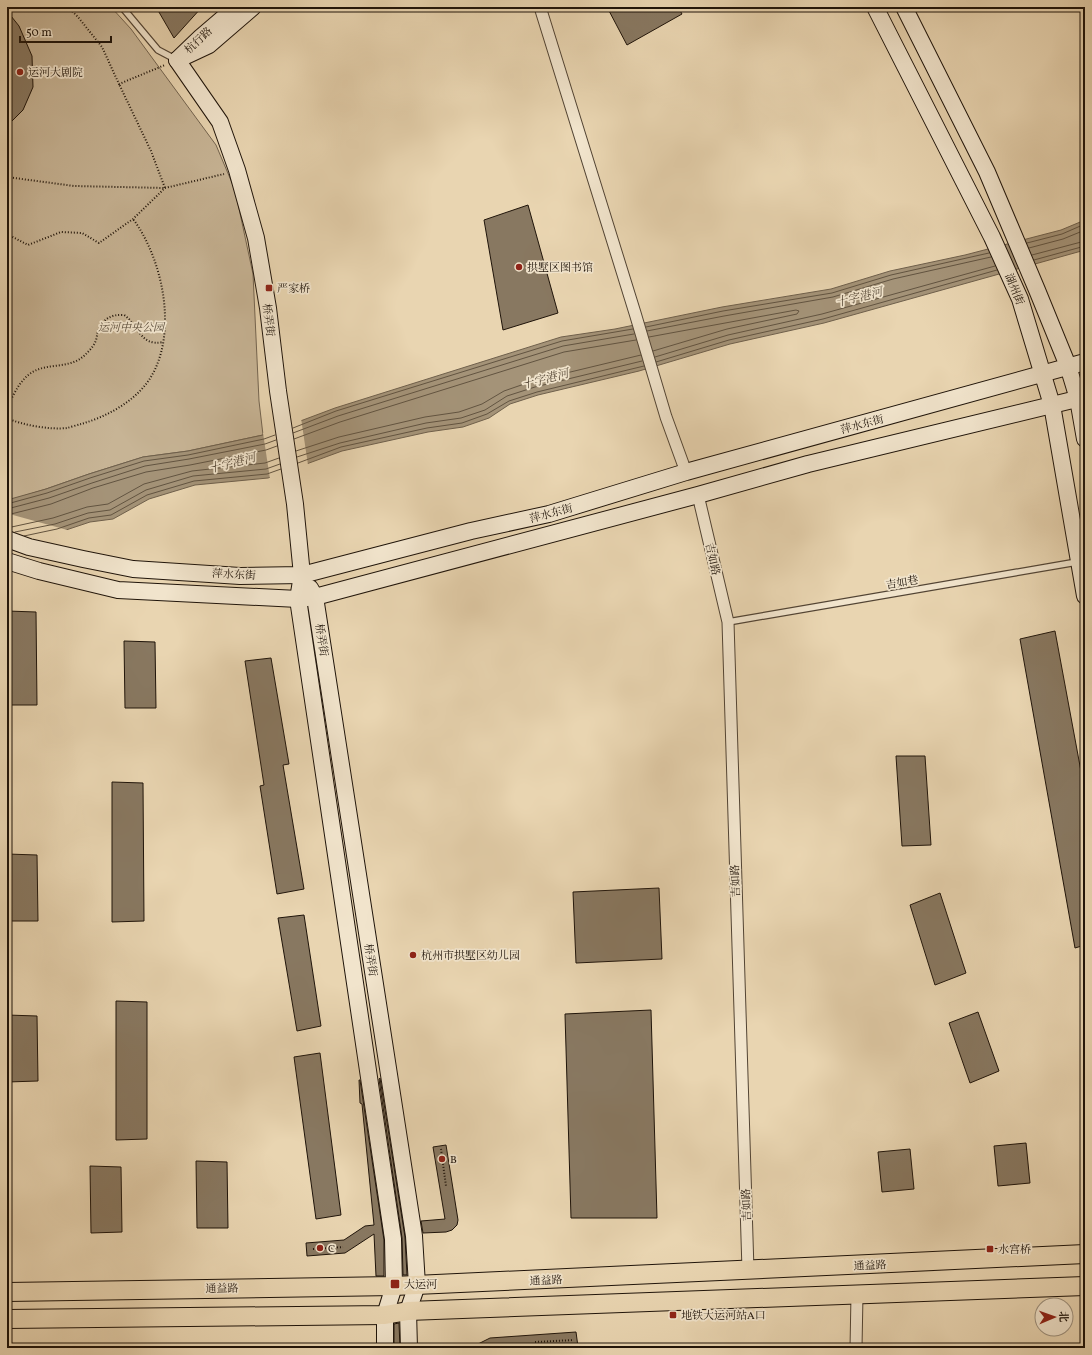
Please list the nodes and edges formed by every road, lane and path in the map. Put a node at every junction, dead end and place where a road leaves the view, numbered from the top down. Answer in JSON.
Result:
{"nodes":[{"id":1,"x":68,"y":7,"type":"edge"},
{"id":2,"x":122,"y":7,"type":"edge"},
{"id":3,"x":236,"y":7,"type":"edge"},
{"id":4,"x":253,"y":7,"type":"edge"},
{"id":5,"x":540,"y":7,"type":"edge"},
{"id":6,"x":875,"y":7,"type":"edge"},
{"id":7,"x":904,"y":7,"type":"edge"},
{"id":8,"x":177,"y":60,"type":"junction"},
{"id":9,"x":119,"y":84,"type":"junction"},
{"id":10,"x":238,"y":170,"type":"junction"},
{"id":11,"x":7,"y":177,"type":"edge"},
{"id":12,"x":164,"y":188,"type":"junction"},
{"id":13,"x":133,"y":219,"type":"junction"},
{"id":14,"x":7,"y":234,"type":"edge"},
{"id":15,"x":163,"y":342,"type":"junction"},
{"id":16,"x":1085,"y":362,"type":"edge"},
{"id":17,"x":1068,"y":366,"type":"junction"},
{"id":18,"x":1042,"y":375,"type":"junction"},
{"id":19,"x":1082,"y":398,"type":"edge"},
{"id":20,"x":1052,"y":405,"type":"junction"},
{"id":21,"x":7,"y":408,"type":"edge"},
{"id":22,"x":7,"y":418,"type":"edge"},
{"id":23,"x":1085,"y":439,"type":"edge"},
{"id":24,"x":686,"y":472,"type":"junction"},
{"id":25,"x":698,"y":495,"type":"junction"},
{"id":26,"x":7,"y":539,"type":"edge"},
{"id":27,"x":7,"y":561,"type":"edge"},
{"id":28,"x":1079,"y":562,"type":"junction"},
{"id":29,"x":302,"y":575,"type":"junction"},
{"id":30,"x":1085,"y":596,"type":"edge"},
{"id":31,"x":315,"y":597,"type":"junction"},
{"id":32,"x":298,"y":599,"type":"junction"},
{"id":33,"x":728,"y":622,"type":"junction"},
{"id":34,"x":440,"y":1149,"type":"dead end"},
{"id":35,"x":446,"y":1186,"type":"dead end"},
{"id":36,"x":343,"y":1247,"type":"dead end"},
{"id":37,"x":313,"y":1249,"type":"dead end"},
{"id":38,"x":1085,"y":1254,"type":"edge"},
{"id":39,"x":748,"y":1270,"type":"junction"},
{"id":40,"x":417,"y":1285,"type":"junction"},
{"id":41,"x":394,"y":1286,"type":"junction"},
{"id":42,"x":1085,"y":1286,"type":"edge"},
{"id":43,"x":7,"y":1292,"type":"edge"},
{"id":44,"x":857,"y":1295,"type":"junction"},
{"id":45,"x":408,"y":1311,"type":"junction"},
{"id":46,"x":385,"y":1315,"type":"junction"},
{"id":47,"x":7,"y":1319,"type":"edge"},
{"id":48,"x":574,"y":1340,"type":"dead end"},
{"id":49,"x":535,"y":1342,"type":"dead end"},
{"id":50,"x":385,"y":1348,"type":"edge"},
{"id":51,"x":409,"y":1348,"type":"edge"},
{"id":52,"x":856,"y":1348,"type":"edge"}],
"edges":[{"from":1,"to":9,"type":"path"},
{"from":2,"to":8,"type":"lane"},
{"from":3,"to":8,"type":"main road","name":"杭行路"},
{"from":4,"to":8,"type":"main road","name":"杭行路"},
{"from":5,"to":24,"type":"street"},
{"from":6,"to":18,"type":"main road","name":"湖州街"},
{"from":7,"to":17,"type":"main road","name":"湖州街"},
{"from":8,"to":9,"type":"path"},
{"from":8,"to":10,"type":"main road","name":"桥弄街"},
{"from":9,"to":12,"type":"path"},
{"from":10,"to":12,"type":"path"},
{"from":10,"to":29,"type":"main road","name":"桥弄街"},
{"from":11,"to":12,"type":"path"},
{"from":12,"to":13,"type":"path"},
{"from":13,"to":14,"type":"path"},
{"from":13,"to":15,"type":"path"},
{"from":15,"to":21,"type":"path"},
{"from":15,"to":22,"type":"path"},
{"from":16,"to":17,"type":"main road","name":"萍水东街"},
{"from":17,"to":18,"type":"main road","name":"萍水东街"},
{"from":17,"to":19,"type":"main road","name":"湖州街"},
{"from":18,"to":20,"type":"main road","name":"湖州街"},
{"from":18,"to":24,"type":"main road","name":"萍水东街"},
{"from":19,"to":20,"type":"main road","name":"萍水东街"},
{"from":19,"to":23,"type":"main road","name":"湖州街"},
{"from":20,"to":25,"type":"main road","name":"萍水东街"},
{"from":20,"to":28,"type":"main road","name":"湖州街"},
{"from":24,"to":29,"type":"main road","name":"萍水东街"},
{"from":25,"to":31,"type":"main road","name":"萍水东街"},
{"from":25,"to":33,"type":"street","name":"吉如路"},
{"from":26,"to":29,"type":"main road","name":"萍水东街"},
{"from":27,"to":32,"type":"main road","name":"萍水东街"},
{"from":28,"to":30,"type":"main road","name":"湖州街"},
{"from":28,"to":33,"type":"lane","name":"吉如巷"},
{"from":29,"to":31,"type":"main road","name":"桥弄街"},
{"from":29,"to":32,"type":"main road","name":"桥弄街"},
{"from":31,"to":32,"type":"main road","name":"萍水东街"},
{"from":31,"to":40,"type":"main road","name":"桥弄街"},
{"from":32,"to":41,"type":"main road","name":"桥弄街"},
{"from":33,"to":39,"type":"street","name":"吉如路"},
{"from":34,"to":35,"type":"path"},
{"from":36,"to":37,"type":"path"},
{"from":38,"to":39,"type":"main road","name":"通益路"},
{"from":39,"to":40,"type":"main road","name":"通益路"},
{"from":40,"to":41,"type":"main road","name":"通益路"},
{"from":40,"to":45,"type":"main road","name":"桥弄街"},
{"from":41,"to":43,"type":"main road","name":"通益路"},
{"from":41,"to":46,"type":"main road","name":"桥弄街"},
{"from":42,"to":44,"type":"main road"},
{"from":44,"to":45,"type":"main road"},
{"from":44,"to":52,"type":"street"},
{"from":45,"to":46,"type":"main road"},
{"from":45,"to":51,"type":"main road","name":"桥弄街"},
{"from":46,"to":47,"type":"main road"},
{"from":46,"to":50,"type":"main road","name":"桥弄街"},
{"from":48,"to":49,"type":"path"}]}
